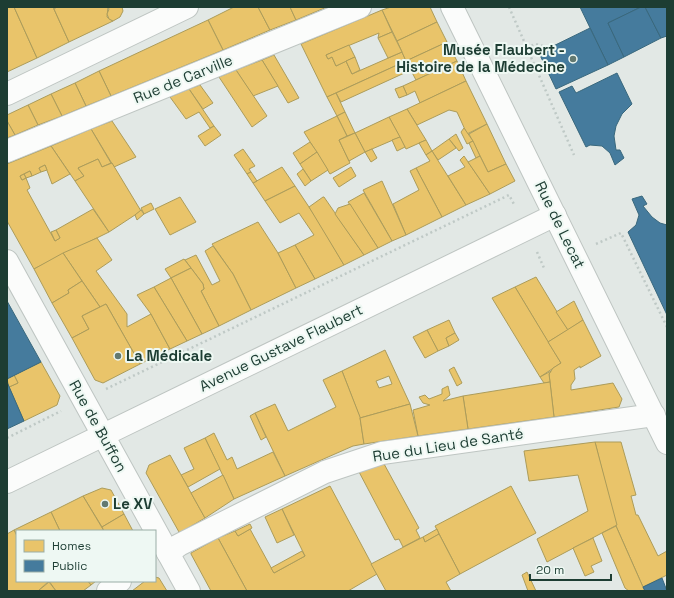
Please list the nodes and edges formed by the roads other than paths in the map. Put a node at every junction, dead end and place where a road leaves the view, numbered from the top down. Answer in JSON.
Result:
{"nodes":[{"id":1,"x":187,"y":7,"type":"edge"},
{"id":2,"x":360,"y":7,"type":"edge"},
{"id":3,"x":452,"y":7,"type":"edge"},
{"id":4,"x":153,"y":14,"type":"edge"},
{"id":5,"x":7,"y":94,"type":"edge"},
{"id":6,"x":7,"y":151,"type":"edge"},
{"id":7,"x":554,"y":215,"type":"junction"},
{"id":8,"x":7,"y":261,"type":"edge"},
{"id":9,"x":654,"y":415,"type":"junction"},
{"id":10,"x":104,"y":434,"type":"junction"},
{"id":11,"x":667,"y":443,"type":"edge"},
{"id":12,"x":7,"y":482,"type":"edge"},
{"id":13,"x":152,"y":530,"type":"edge"},
{"id":14,"x":156,"y":539,"type":"edge"},
{"id":15,"x":162,"y":551,"type":"edge"},
{"id":16,"x":119,"y":582,"type":"edge"},
{"id":17,"x":108,"y":591,"type":"edge"},
{"id":18,"x":189,"y":591,"type":"edge"}],
"edges":[{"from":1,"to":4,"type":"street"},
{"from":2,"to":6,"type":"street","name":"Rue de Carville"},
{"from":3,"to":7,"type":"street","name":"Rue de Lecat"},
{"from":4,"to":5,"type":"street"},
{"from":7,"to":9,"type":"street","name":"Rue de Lecat"},
{"from":7,"to":10,"type":"street","name":"Avenue Gustave Flaubert"},
{"from":8,"to":10,"type":"street","name":"Rue de Buffon"},
{"from":9,"to":11,"type":"street","name":"Rue de Lecat"},
{"from":9,"to":15,"type":"street","name":"Rue du Lieu de Santé"},
{"from":10,"to":12,"type":"street","name":"Avenue Gustave Flaubert"},
{"from":10,"to":13,"type":"street","name":"Rue de Buffon"},
{"from":14,"to":15,"type":"street","name":"Rue de Buffon"},
{"from":15,"to":18,"type":"street","name":"Rue de Buffon"},
{"from":16,"to":17,"type":"street"}]}
